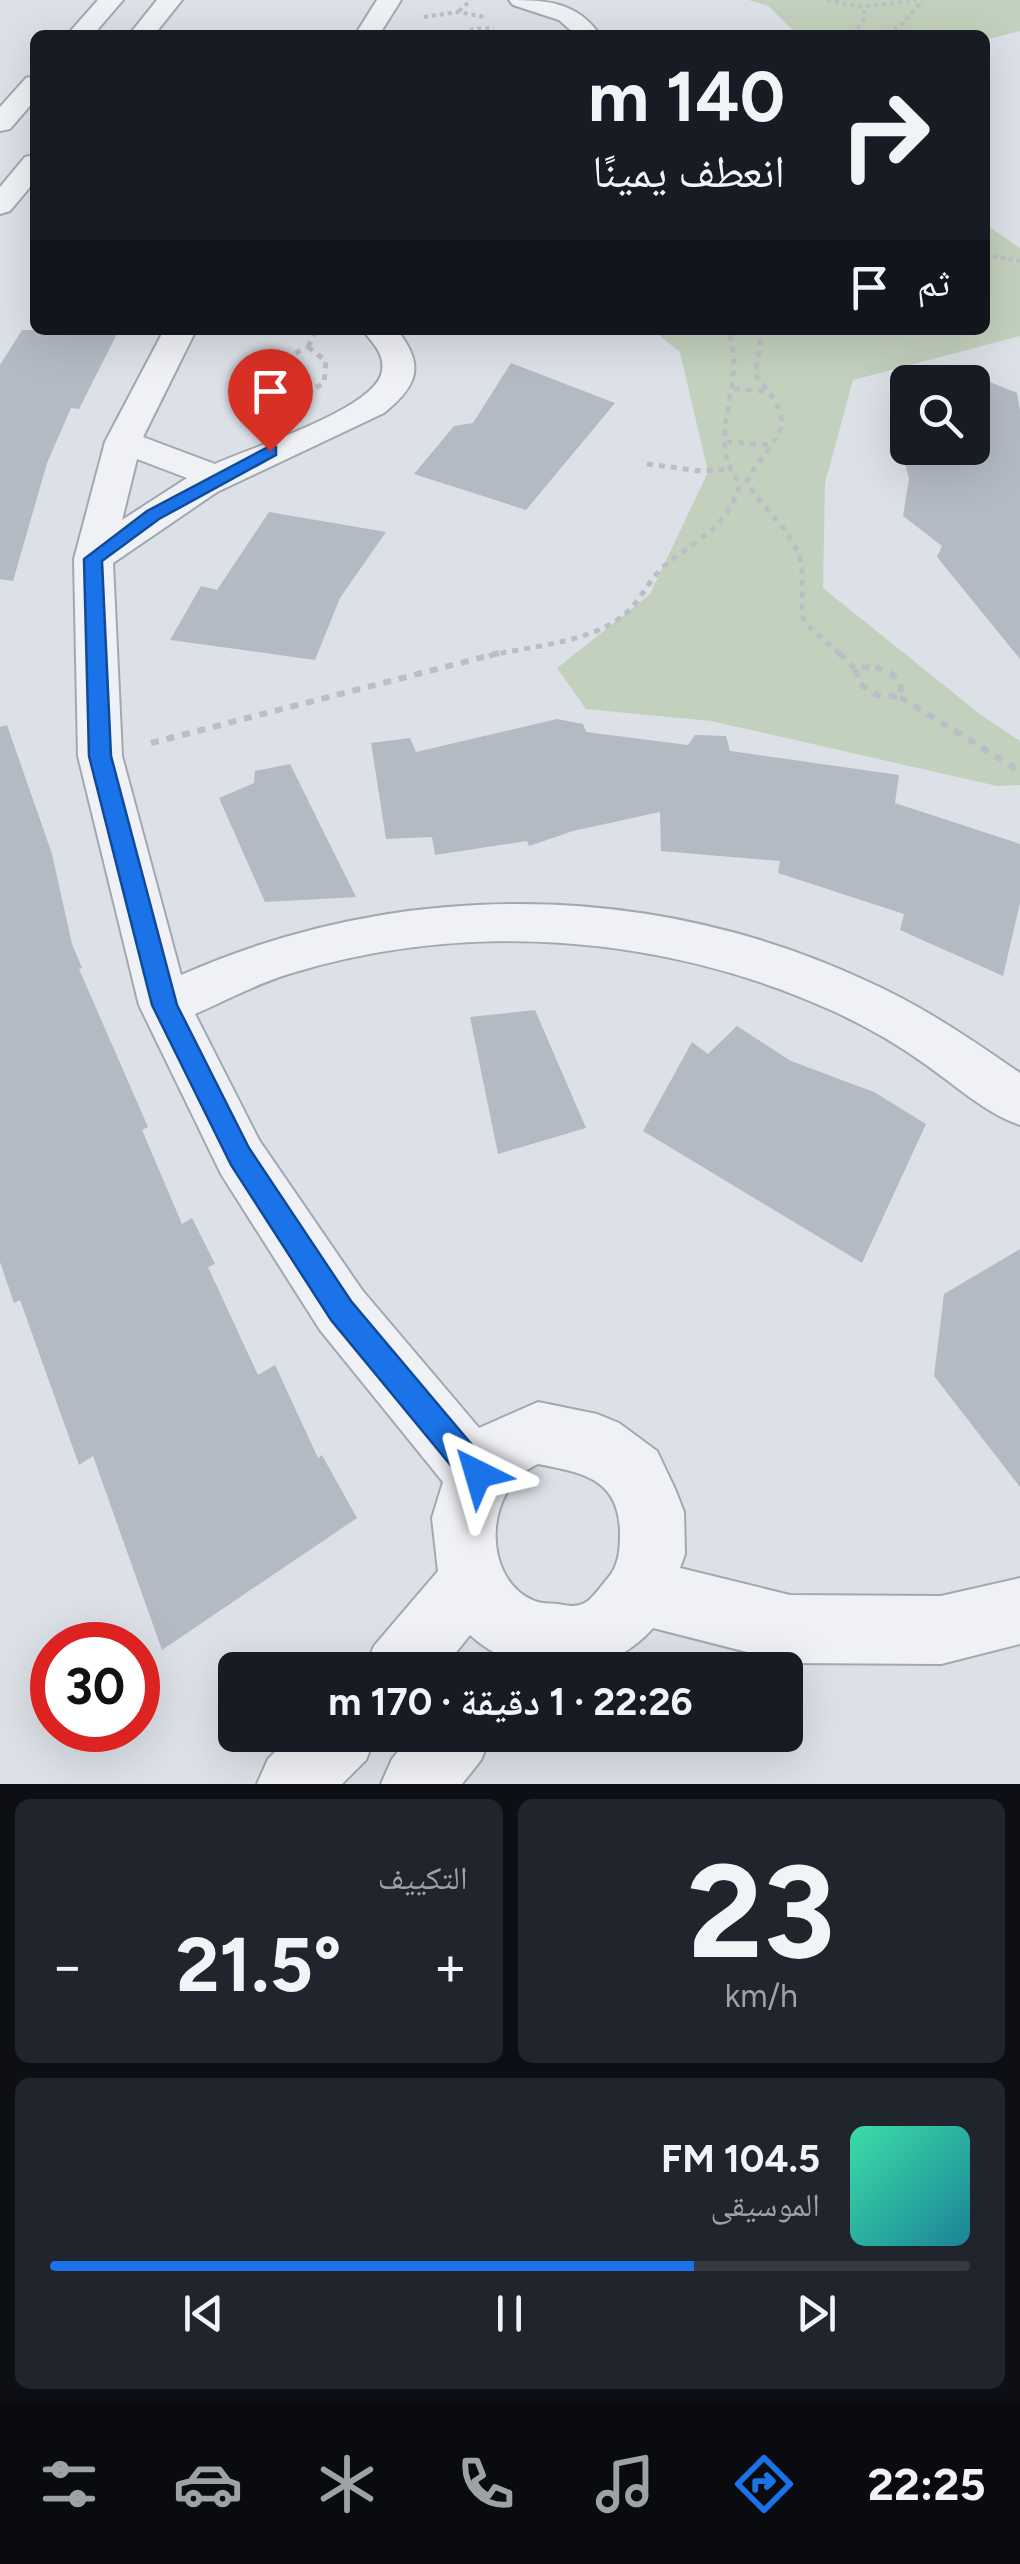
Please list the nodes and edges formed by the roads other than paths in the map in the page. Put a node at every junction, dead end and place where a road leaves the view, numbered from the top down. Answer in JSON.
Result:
{"nodes":[{"id":1,"x":110,"y":0,"type":"edge"},
{"id":2,"x":170,"y":0,"type":"edge"},
{"id":3,"x":389,"y":0,"type":"edge"},
{"id":4,"x":521,"y":0,"type":"edge"},
{"id":5,"x":83,"y":30,"type":"edge"},
{"id":6,"x":145,"y":30,"type":"edge"},
{"id":7,"x":370,"y":30,"type":"edge"},
{"id":8,"x":585,"y":30,"type":"edge"},
{"id":9,"x":30,"y":90,"type":"edge"},
{"id":10,"x":0,"y":123,"type":"edge"},
{"id":11,"x":30,"y":169,"type":"edge"},
{"id":12,"x":0,"y":205,"type":"edge"},
{"id":13,"x":177,"y":335,"type":"edge"},
{"id":14,"x":385,"y":335,"type":"edge"},
{"id":15,"x":123,"y":442,"type":"junction"},
{"id":16,"x":216,"y":477,"type":"junction"},
{"id":17,"x":93,"y":559,"type":"junction"},
{"id":18,"x":164,"y":1005,"type":"junction"},
{"id":19,"x":1020,"y":1102,"type":"edge"},
{"id":20,"x":478,"y":1474,"type":"junction"},
{"id":21,"x":472,"y":1581,"type":"junction"},
{"id":22,"x":642,"y":1592,"type":"junction"},
{"id":23,"x":1020,"y":1611,"type":"edge"},
{"id":24,"x":413,"y":1652,"type":"edge"},
{"id":25,"x":528,"y":1652,"type":"edge"},
{"id":26,"x":539,"y":1652,"type":"edge"},
{"id":27,"x":324,"y":1752,"type":"edge"},
{"id":28,"x":442,"y":1752,"type":"edge"},
{"id":29,"x":293,"y":1784,"type":"edge"},
{"id":30,"x":417,"y":1784,"type":"edge"}],
"edges":[{"from":1,"to":5,"type":"street"},
{"from":2,"to":6,"type":"street"},
{"from":3,"to":7,"type":"street"},
{"from":4,"to":8,"type":"street"},
{"from":9,"to":10,"type":"street"},
{"from":11,"to":12,"type":"street"},
{"from":13,"to":15,"type":"street"},
{"from":14,"to":16,"type":"street"},
{"from":15,"to":16,"type":"street"},
{"from":15,"to":17,"type":"street"},
{"from":16,"to":17,"type":"street"},
{"from":17,"to":18,"type":"street"},
{"from":18,"to":19,"type":"street"},
{"from":18,"to":20,"type":"street"},
{"from":20,"to":21,"type":"street"},
{"from":20,"to":22,"type":"street"},
{"from":21,"to":24,"type":"street"},
{"from":21,"to":25,"type":"street"},
{"from":22,"to":23,"type":"street"},
{"from":22,"to":26,"type":"street"},
{"from":27,"to":29,"type":"street"},
{"from":28,"to":30,"type":"street"}]}
